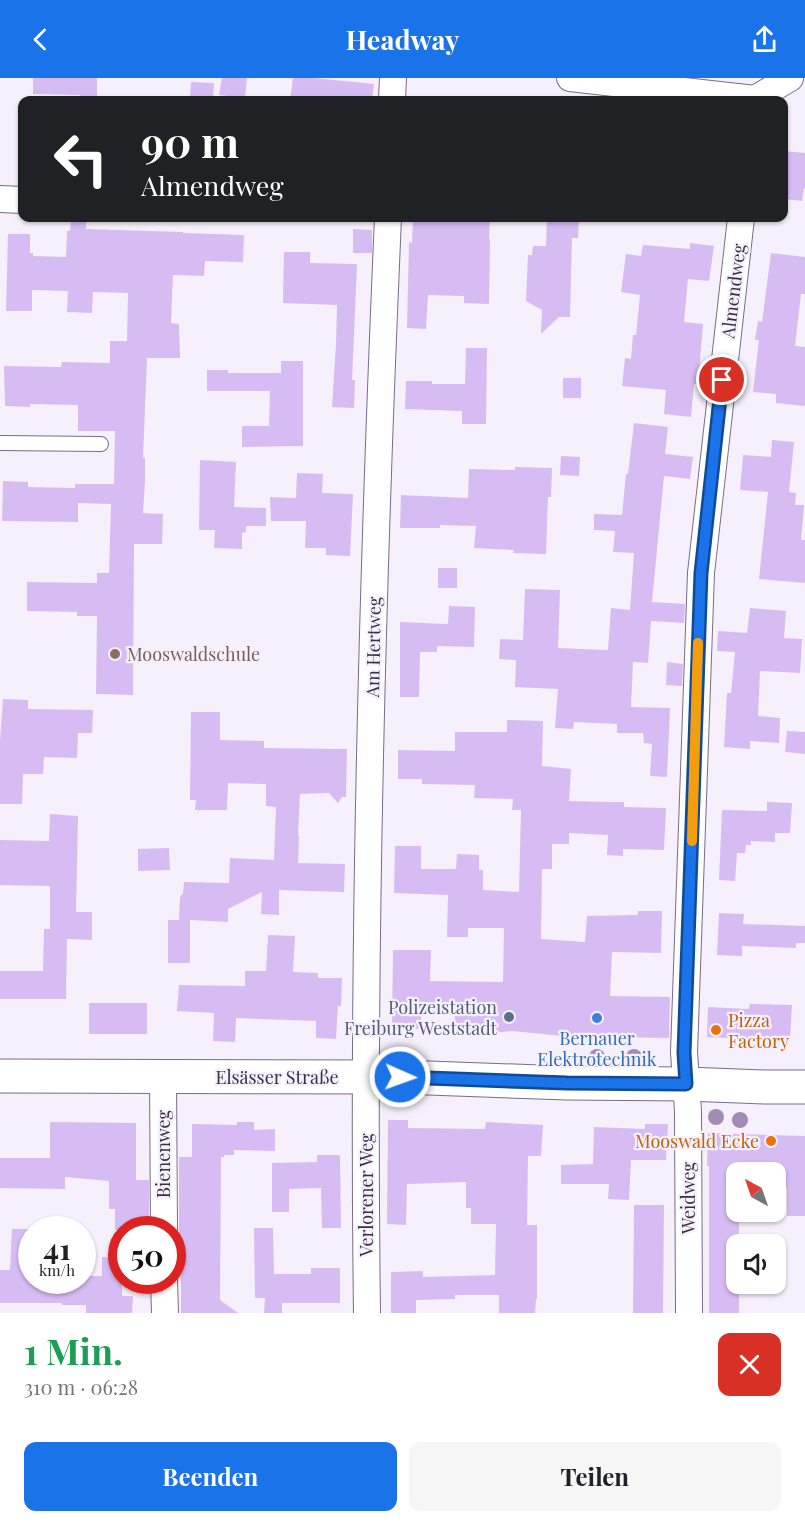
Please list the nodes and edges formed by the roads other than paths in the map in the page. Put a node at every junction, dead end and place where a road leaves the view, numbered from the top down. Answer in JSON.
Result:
{"nodes":[{"id":1,"x":393,"y":78,"type":"edge"},
{"id":2,"x":570,"y":78,"type":"edge"},
{"id":3,"x":790,"y":78,"type":"edge"},
{"id":4,"x":392,"y":96,"type":"edge"},
{"id":5,"x":721,"y":96,"type":"edge"},
{"id":6,"x":761,"y":96,"type":"edge"},
{"id":7,"x":0,"y":199,"type":"edge"},
{"id":8,"x":18,"y":200,"type":"edge"},
{"id":9,"x":388,"y":222,"type":"edge"},
{"id":10,"x":741,"y":222,"type":"edge"},
{"id":11,"x":0,"y":443,"type":"edge"},
{"id":12,"x":101,"y":444,"type":"dead end"},
{"id":13,"x":0,"y":1076,"type":"edge"},
{"id":14,"x":163,"y":1077,"type":"junction"},
{"id":15,"x":366,"y":1077,"type":"junction"},
{"id":16,"x":686,"y":1084,"type":"junction"},
{"id":17,"x":805,"y":1087,"type":"edge"},
{"id":18,"x":164,"y":1216,"type":"edge"},
{"id":19,"x":164,"y":1294,"type":"edge"},
{"id":20,"x":165,"y":1313,"type":"edge"},
{"id":21,"x":367,"y":1313,"type":"edge"},
{"id":22,"x":689,"y":1313,"type":"edge"}],
"edges":[{"from":1,"to":4,"type":"street"},
{"from":2,"to":5,"type":"street"},
{"from":3,"to":6,"type":"street"},
{"from":7,"to":8,"type":"street"},
{"from":9,"to":15,"type":"street","name":"Am Hertweg"},
{"from":10,"to":16,"type":"street","name":"Almendweg"},
{"from":11,"to":12,"type":"lane"},
{"from":13,"to":14,"type":"main road","name":"Elsässer Straße"},
{"from":14,"to":15,"type":"main road","name":"Elsässer Straße"},
{"from":14,"to":18,"type":"street","name":"Bienenweg"},
{"from":15,"to":16,"type":"main road","name":"Elsässer Straße"},
{"from":15,"to":21,"type":"street","name":"Verlorener Weg"},
{"from":16,"to":17,"type":"main road","name":"Elsässer Straße"},
{"from":16,"to":22,"type":"street","name":"Weidweg"},
{"from":19,"to":20,"type":"street"}]}
